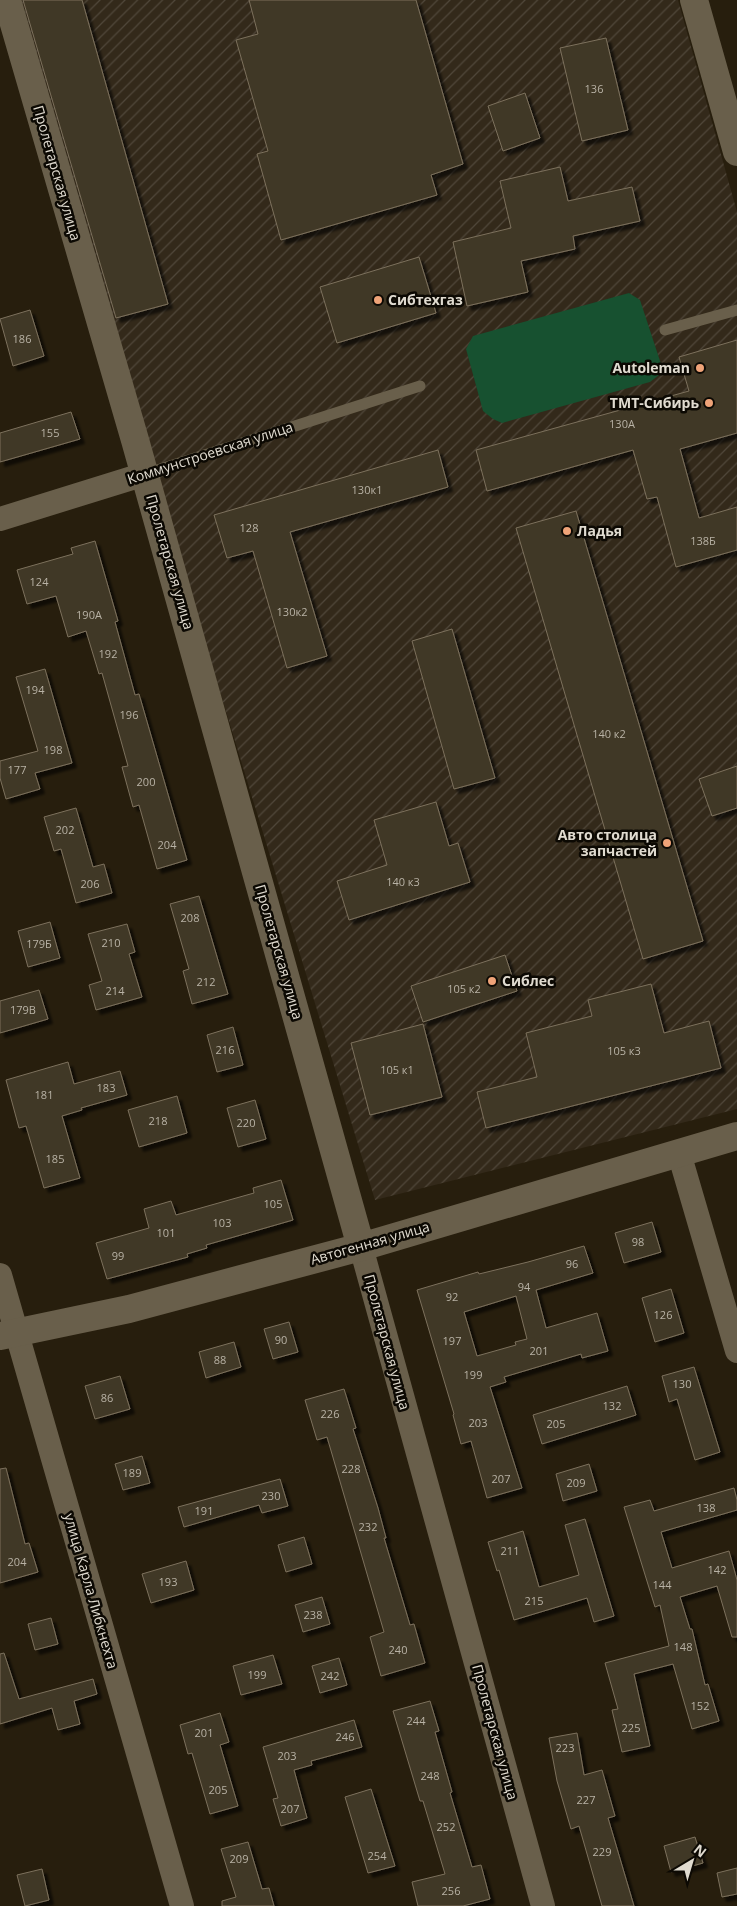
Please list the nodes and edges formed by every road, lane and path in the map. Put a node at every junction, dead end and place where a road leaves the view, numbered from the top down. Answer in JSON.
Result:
{"nodes":[{"id":1,"x":7,"y":0,"type":"edge"},
{"id":2,"x":694,"y":0,"type":"edge"},
{"id":3,"x":737,"y":152,"type":"edge"},
{"id":4,"x":737,"y":310,"type":"edge"},
{"id":5,"x":665,"y":330,"type":"dead end"},
{"id":6,"x":420,"y":386,"type":"dead end"},
{"id":7,"x":145,"y":474,"type":"junction"},
{"id":8,"x":0,"y":519,"type":"edge"},
{"id":9,"x":737,"y":1136,"type":"edge"},
{"id":10,"x":679,"y":1153,"type":"junction"},
{"id":11,"x":361,"y":1247,"type":"junction"},
{"id":12,"x":0,"y":1275,"type":"edge"},
{"id":13,"x":8,"y":1334,"type":"edge"},
{"id":14,"x":737,"y":1351,"type":"edge"},
{"id":15,"x":182,"y":1906,"type":"edge"},
{"id":16,"x":544,"y":1906,"type":"edge"}],
"edges":[{"from":1,"to":7,"type":"street","name":"Пролетарская улица"},
{"from":2,"to":3,"type":"street"},
{"from":4,"to":5,"type":"lane"},
{"from":6,"to":7,"type":"lane","name":"Коммунстроевская улица"},
{"from":7,"to":8,"type":"street","name":"Коммунстроевская улица"},
{"from":7,"to":11,"type":"street","name":"Пролетарская улица"},
{"from":9,"to":10,"type":"street","name":"Автогенная улица"},
{"from":10,"to":11,"type":"street","name":"Автогенная улица"},
{"from":10,"to":14,"type":"street"},
{"from":11,"to":13,"type":"street","name":"Автогенная улица"},
{"from":11,"to":16,"type":"street","name":"Пролетарская улица"},
{"from":12,"to":13,"type":"street","name":"улица Карла Либкнехта"},
{"from":13,"to":15,"type":"street","name":"улица Карла Либкнехта"}]}
